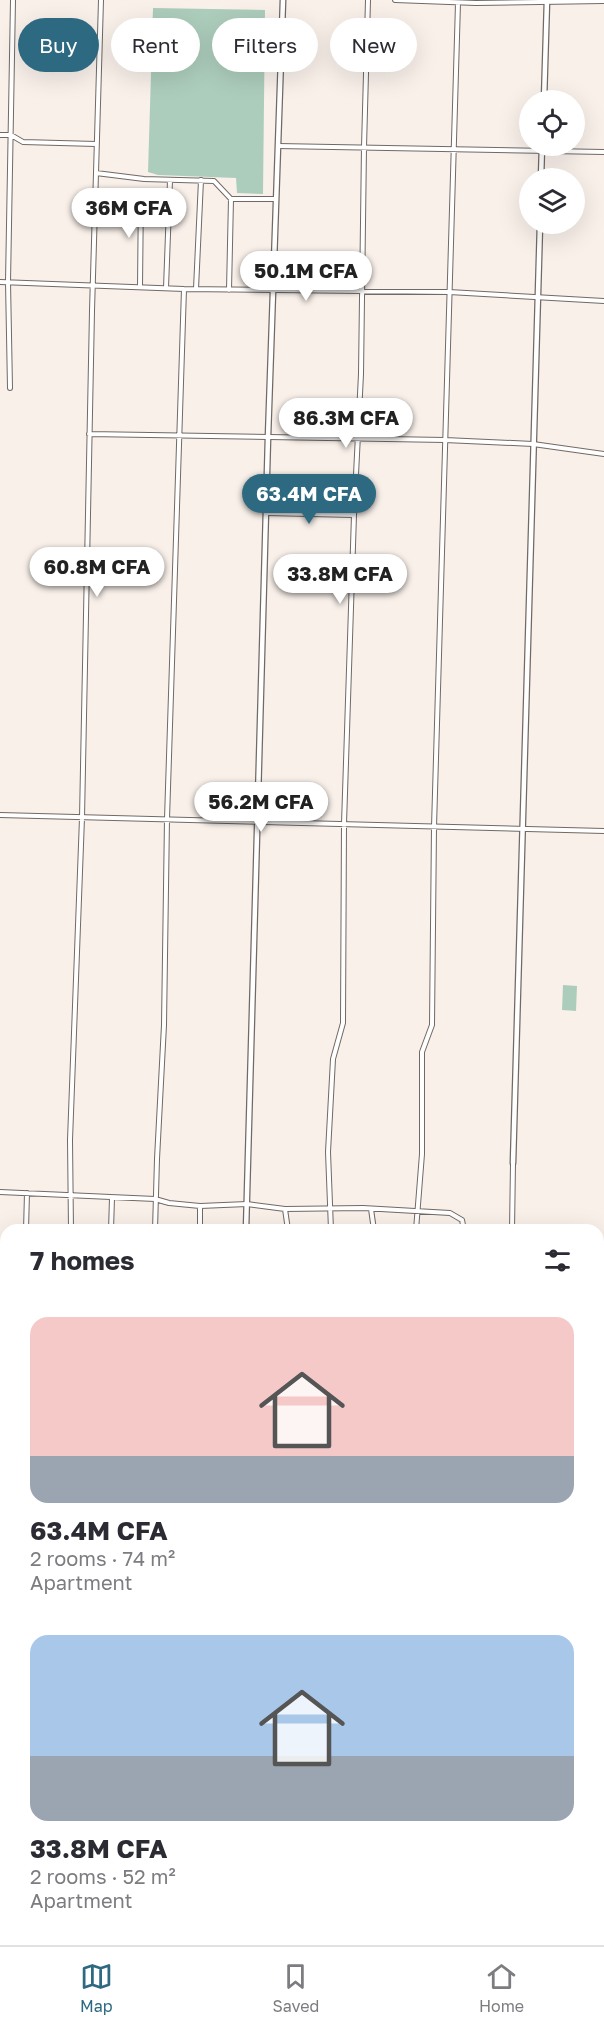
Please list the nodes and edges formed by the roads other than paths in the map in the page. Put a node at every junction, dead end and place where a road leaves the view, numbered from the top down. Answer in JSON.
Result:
{"nodes":[{"id":1,"x":13,"y":0,"type":"edge"},
{"id":2,"x":101,"y":0,"type":"edge"},
{"id":3,"x":283,"y":0,"type":"edge"},
{"id":4,"x":368,"y":0,"type":"edge"},
{"id":5,"x":395,"y":0,"type":"edge"},
{"id":6,"x":432,"y":1,"type":"edge"},
{"id":7,"x":604,"y":1,"type":"edge"},
{"id":8,"x":476,"y":2,"type":"edge"},
{"id":9,"x":547,"y":2,"type":"edge"},
{"id":10,"x":458,"y":3,"type":"junction"},
{"id":11,"x":544,"y":90,"type":"edge"},
{"id":12,"x":0,"y":135,"type":"edge"},
{"id":13,"x":11,"y":135,"type":"junction"},
{"id":14,"x":96,"y":144,"type":"junction"},
{"id":15,"x":278,"y":146,"type":"junction"},
{"id":16,"x":364,"y":147,"type":"junction"},
{"id":17,"x":454,"y":148,"type":"junction"},
{"id":18,"x":519,"y":148,"type":"edge"},
{"id":19,"x":585,"y":151,"type":"edge"},
{"id":20,"x":604,"y":152,"type":"edge"},
{"id":21,"x":96,"y":173,"type":"junction"},
{"id":22,"x":170,"y":180,"type":"junction"},
{"id":23,"x":201,"y":180,"type":"junction"},
{"id":24,"x":95,"y":192,"type":"junction"},
{"id":25,"x":231,"y":199,"type":"junction"},
{"id":26,"x":276,"y":199,"type":"junction"},
{"id":27,"x":540,"y":234,"type":"edge"},
{"id":28,"x":0,"y":282,"type":"edge"},
{"id":29,"x":8,"y":282,"type":"junction"},
{"id":30,"x":93,"y":285,"type":"junction"},
{"id":31,"x":140,"y":287,"type":"junction"},
{"id":32,"x":166,"y":288,"type":"junction"},
{"id":33,"x":184,"y":289,"type":"junction"},
{"id":34,"x":196,"y":289,"type":"junction"},
{"id":35,"x":229,"y":290,"type":"junction"},
{"id":36,"x":273,"y":290,"type":"junction"},
{"id":37,"x":361,"y":291,"type":"junction"},
{"id":38,"x":449,"y":292,"type":"junction"},
{"id":39,"x":538,"y":297,"type":"junction"},
{"id":40,"x":604,"y":301,"type":"edge"},
{"id":41,"x":10,"y":388,"type":"dead end"},
{"id":42,"x":89,"y":434,"type":"junction"},
{"id":43,"x":180,"y":436,"type":"junction"},
{"id":44,"x":268,"y":437,"type":"junction"},
{"id":45,"x":358,"y":438,"type":"junction"},
{"id":46,"x":445,"y":440,"type":"junction"},
{"id":47,"x":533,"y":444,"type":"junction"},
{"id":48,"x":604,"y":454,"type":"edge"},
{"id":49,"x":266,"y":513,"type":"junction"},
{"id":50,"x":354,"y":515,"type":"junction"},
{"id":51,"x":0,"y":815,"type":"edge"},
{"id":52,"x":82,"y":818,"type":"junction"},
{"id":53,"x":167,"y":819,"type":"junction"},
{"id":54,"x":257,"y":822,"type":"junction"},
{"id":55,"x":344,"y":824,"type":"junction"},
{"id":56,"x":434,"y":827,"type":"junction"},
{"id":57,"x":523,"y":829,"type":"junction"},
{"id":58,"x":604,"y":831,"type":"edge"},
{"id":59,"x":513,"y":1164,"type":"joint"},
{"id":60,"x":0,"y":1192,"type":"edge"},
{"id":61,"x":27,"y":1193,"type":"junction"},
{"id":62,"x":72,"y":1196,"type":"junction"},
{"id":63,"x":112,"y":1198,"type":"junction"},
{"id":64,"x":155,"y":1199,"type":"junction"},
{"id":65,"x":247,"y":1204,"type":"junction"},
{"id":66,"x":200,"y":1206,"type":"junction"},
{"id":67,"x":285,"y":1209,"type":"junction"},
{"id":68,"x":329,"y":1209,"type":"junction"},
{"id":69,"x":371,"y":1209,"type":"junction"},
{"id":70,"x":417,"y":1213,"type":"junction"},
{"id":71,"x":26,"y":1224,"type":"edge"},
{"id":72,"x":71,"y":1224,"type":"edge"},
{"id":73,"x":111,"y":1224,"type":"edge"},
{"id":74,"x":155,"y":1224,"type":"edge"},
{"id":75,"x":200,"y":1224,"type":"edge"},
{"id":76,"x":246,"y":1224,"type":"edge"},
{"id":77,"x":287,"y":1224,"type":"edge"},
{"id":78,"x":330,"y":1224,"type":"edge"},
{"id":79,"x":373,"y":1224,"type":"edge"},
{"id":80,"x":416,"y":1224,"type":"edge"},
{"id":81,"x":463,"y":1224,"type":"edge"},
{"id":82,"x":512,"y":1224,"type":"edge"}],
"edges":[{"from":1,"to":13,"type":"street"},
{"from":2,"to":14,"type":"street"},
{"from":3,"to":15,"type":"street"},
{"from":4,"to":16,"type":"street"},
{"from":5,"to":6,"type":"street"},
{"from":6,"to":10,"type":"street"},
{"from":7,"to":9,"type":"street"},
{"from":8,"to":9,"type":"street"},
{"from":8,"to":10,"type":"street"},
{"from":9,"to":11,"type":"street"},
{"from":10,"to":17,"type":"street"},
{"from":12,"to":13,"type":"street"},
{"from":13,"to":14,"type":"street"},
{"from":13,"to":29,"type":"street"},
{"from":14,"to":21,"type":"street"},
{"from":15,"to":16,"type":"street"},
{"from":15,"to":26,"type":"street"},
{"from":16,"to":17,"type":"street"},
{"from":16,"to":37,"type":"street"},
{"from":17,"to":18,"type":"street"},
{"from":17,"to":38,"type":"street"},
{"from":19,"to":20,"type":"street"},
{"from":21,"to":22,"type":"street"},
{"from":21,"to":24,"type":"street"},
{"from":22,"to":23,"type":"street"},
{"from":22,"to":32,"type":"street"},
{"from":23,"to":25,"type":"street"},
{"from":23,"to":34,"type":"street"},
{"from":24,"to":30,"type":"street"},
{"from":24,"to":31,"type":"street"},
{"from":25,"to":26,"type":"street"},
{"from":25,"to":35,"type":"street"},
{"from":26,"to":36,"type":"street"},
{"from":27,"to":39,"type":"street"},
{"from":28,"to":29,"type":"street"},
{"from":29,"to":30,"type":"street"},
{"from":29,"to":41,"type":"street"},
{"from":30,"to":31,"type":"street"},
{"from":30,"to":42,"type":"street"},
{"from":31,"to":32,"type":"street"},
{"from":32,"to":33,"type":"street"},
{"from":33,"to":34,"type":"street"},
{"from":33,"to":43,"type":"street"},
{"from":34,"to":35,"type":"street"},
{"from":35,"to":36,"type":"street"},
{"from":36,"to":37,"type":"street"},
{"from":36,"to":44,"type":"street"},
{"from":37,"to":38,"type":"street"},
{"from":37,"to":45,"type":"street"},
{"from":38,"to":39,"type":"street"},
{"from":38,"to":46,"type":"street"},
{"from":39,"to":40,"type":"street"},
{"from":39,"to":47,"type":"street"},
{"from":42,"to":43,"type":"street"},
{"from":42,"to":52,"type":"street"},
{"from":43,"to":44,"type":"street"},
{"from":43,"to":53,"type":"street"},
{"from":44,"to":45,"type":"street"},
{"from":44,"to":49,"type":"street"},
{"from":45,"to":46,"type":"street"},
{"from":45,"to":50,"type":"street"},
{"from":46,"to":47,"type":"street"},
{"from":46,"to":56,"type":"street"},
{"from":47,"to":48,"type":"street"},
{"from":47,"to":57,"type":"street"},
{"from":49,"to":50,"type":"street"},
{"from":49,"to":54,"type":"street"},
{"from":50,"to":55,"type":"street"},
{"from":51,"to":52,"type":"street"},
{"from":52,"to":53,"type":"street"},
{"from":52,"to":62,"type":"street"},
{"from":53,"to":54,"type":"street"},
{"from":53,"to":64,"type":"street"},
{"from":54,"to":55,"type":"street"},
{"from":54,"to":65,"type":"street"},
{"from":55,"to":56,"type":"street"},
{"from":55,"to":68,"type":"street"},
{"from":56,"to":57,"type":"street"},
{"from":56,"to":70,"type":"street"},
{"from":57,"to":58,"type":"street"},
{"from":57,"to":59,"type":"street"},
{"from":59,"to":82,"type":"street"},
{"from":60,"to":61,"type":"street"},
{"from":61,"to":62,"type":"street"},
{"from":61,"to":71,"type":"street"},
{"from":62,"to":63,"type":"street"},
{"from":62,"to":72,"type":"street"},
{"from":63,"to":64,"type":"street"},
{"from":63,"to":73,"type":"street"},
{"from":64,"to":66,"type":"street"},
{"from":64,"to":74,"type":"street"},
{"from":65,"to":66,"type":"street"},
{"from":65,"to":67,"type":"street"},
{"from":65,"to":76,"type":"street"},
{"from":66,"to":75,"type":"street"},
{"from":67,"to":68,"type":"street"},
{"from":67,"to":77,"type":"street"},
{"from":68,"to":69,"type":"street"},
{"from":68,"to":78,"type":"street"},
{"from":69,"to":70,"type":"street"},
{"from":69,"to":79,"type":"street"},
{"from":70,"to":80,"type":"street"},
{"from":70,"to":81,"type":"street"}]}
